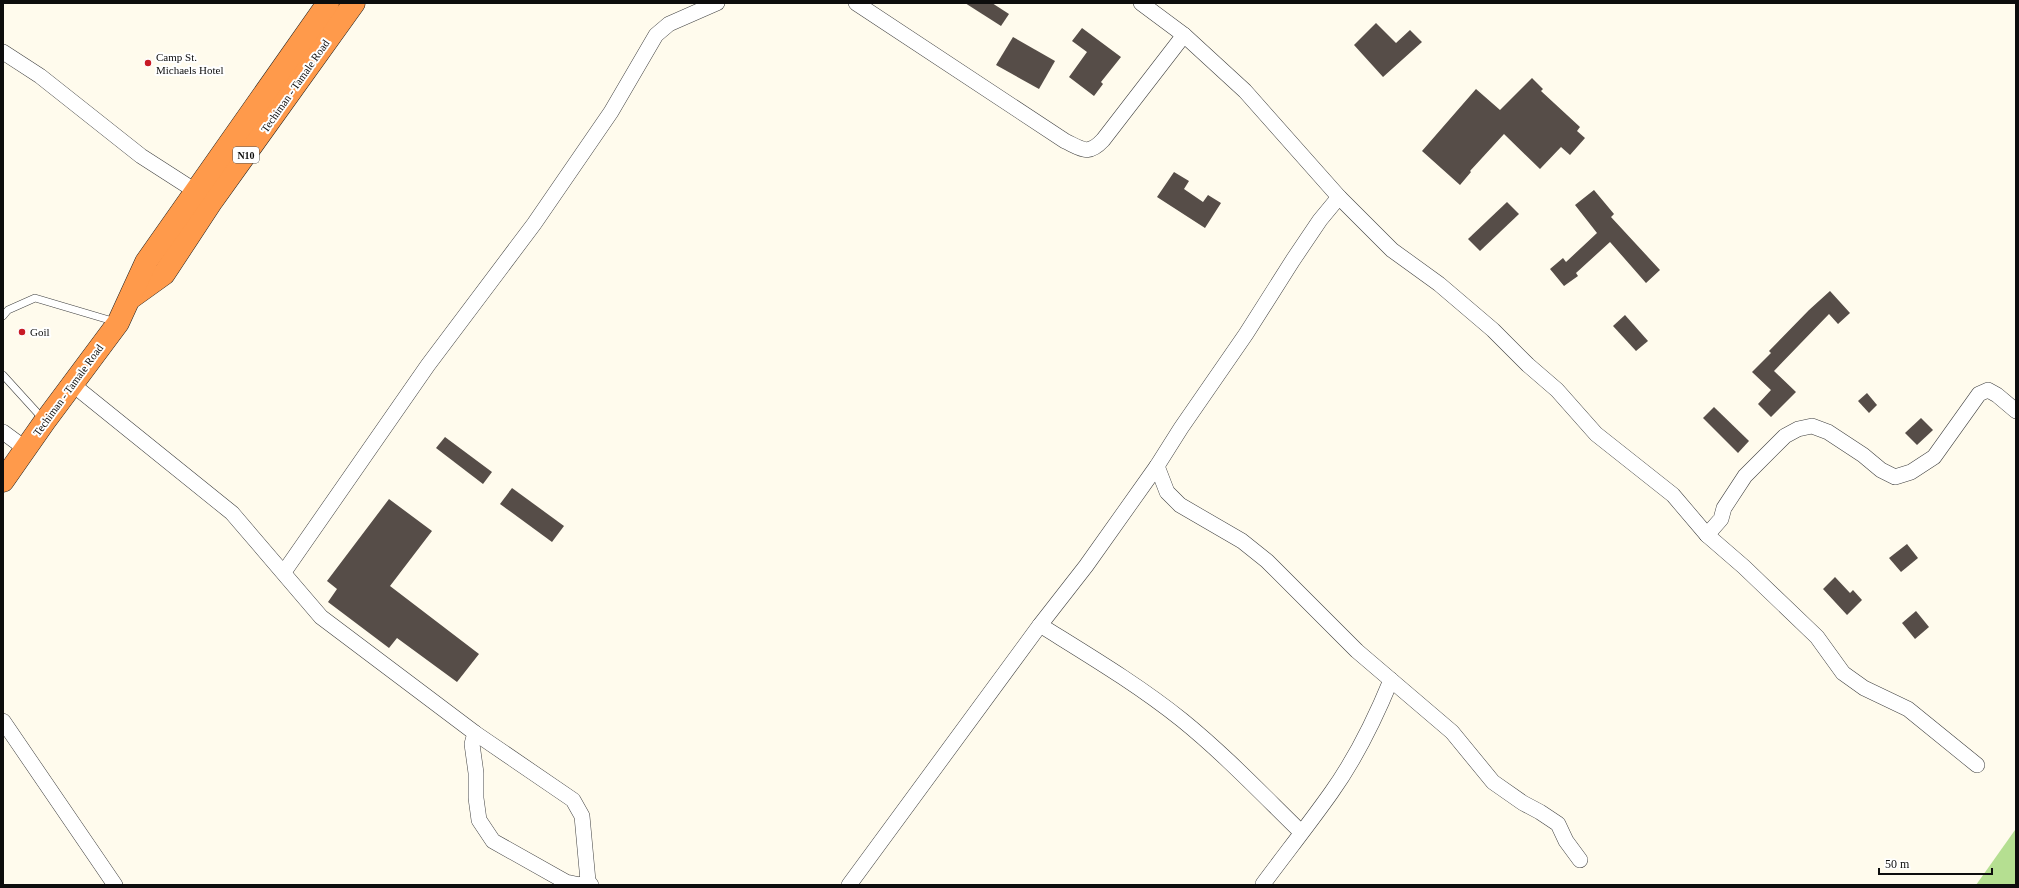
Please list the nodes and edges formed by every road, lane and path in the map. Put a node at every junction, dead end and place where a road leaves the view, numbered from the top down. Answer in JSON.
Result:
{"nodes":[{"id":1,"x":328,"y":3,"type":"edge"},
{"id":2,"x":354,"y":3,"type":"edge"},
{"id":3,"x":717,"y":3,"type":"edge"},
{"id":4,"x":856,"y":3,"type":"edge"},
{"id":5,"x":1141,"y":3,"type":"edge"},
{"id":6,"x":1184,"y":35,"type":"junction"},
{"id":7,"x":3,"y":52,"type":"edge"},
{"id":8,"x":197,"y":192,"type":"junction"},
{"id":9,"x":1339,"y":197,"type":"junction"},
{"id":10,"x":131,"y":298,"type":"junction"},
{"id":11,"x":3,"y":316,"type":"edge"},
{"id":12,"x":118,"y":323,"type":"junction"},
{"id":13,"x":3,"y":375,"type":"edge"},
{"id":14,"x":72,"y":384,"type":"junction"},
{"id":15,"x":2016,"y":411,"type":"edge"},
{"id":16,"x":45,"y":421,"type":"junction"},
{"id":17,"x":3,"y":432,"type":"edge"},
{"id":18,"x":26,"y":449,"type":"junction"},
{"id":19,"x":1157,"y":466,"type":"junction"},
{"id":20,"x":3,"y":481,"type":"edge"},
{"id":21,"x":1707,"y":535,"type":"junction"},
{"id":22,"x":284,"y":572,"type":"junction"},
{"id":23,"x":1040,"y":625,"type":"junction"},
{"id":24,"x":1391,"y":680,"type":"junction"},
{"id":25,"x":3,"y":721,"type":"edge"},
{"id":26,"x":475,"y":733,"type":"junction"},
{"id":27,"x":1977,"y":765,"type":"dead end"},
{"id":28,"x":1301,"y":832,"type":"junction"},
{"id":29,"x":1580,"y":860,"type":"dead end"},
{"id":30,"x":589,"y":883,"type":"edge"},
{"id":31,"x":115,"y":885,"type":"edge"},
{"id":32,"x":849,"y":885,"type":"edge"},
{"id":33,"x":1263,"y":885,"type":"edge"}],
"edges":[{"from":1,"to":8,"type":"highway","name":"Techiman - Tamale Road","number":"N10"},
{"from":2,"to":10,"type":"highway","name":"Techiman - Tamale Road","number":"N10"},
{"from":3,"to":22,"type":"street"},
{"from":4,"to":6,"type":"street"},
{"from":5,"to":6,"type":"street"},
{"from":6,"to":9,"type":"street"},
{"from":7,"to":8,"type":"street"},
{"from":8,"to":10,"type":"highway","name":"Techiman - Tamale Road","number":"N10"},
{"from":9,"to":19,"type":"street"},
{"from":9,"to":21,"type":"street"},
{"from":10,"to":12,"type":"highway","name":"Techiman - Tamale Road","number":"N10"},
{"from":11,"to":12,"type":"lane"},
{"from":12,"to":14,"type":"highway","name":"Techiman - Tamale Road","number":"N10"},
{"from":13,"to":16,"type":"lane"},
{"from":14,"to":16,"type":"highway","name":"Techiman - Tamale Road","number":"N10"},
{"from":14,"to":22,"type":"street"},
{"from":15,"to":21,"type":"street"},
{"from":16,"to":18,"type":"highway","name":"Techiman - Tamale Road","number":"N10"},
{"from":17,"to":18,"type":"street"},
{"from":18,"to":20,"type":"highway","name":"Techiman - Tamale Road","number":"N10"},
{"from":19,"to":23,"type":"street"},
{"from":19,"to":24,"type":"street"},
{"from":21,"to":27,"type":"street"},
{"from":22,"to":26,"type":"street"},
{"from":23,"to":28,"type":"street"},
{"from":23,"to":32,"type":"street"},
{"from":24,"to":28,"type":"street"},
{"from":24,"to":29,"type":"street"},
{"from":25,"to":31,"type":"street"},
{"from":26,"to":30,"type":"street"},
{"from":26,"to":30,"type":"street"},
{"from":28,"to":33,"type":"street"}]}
